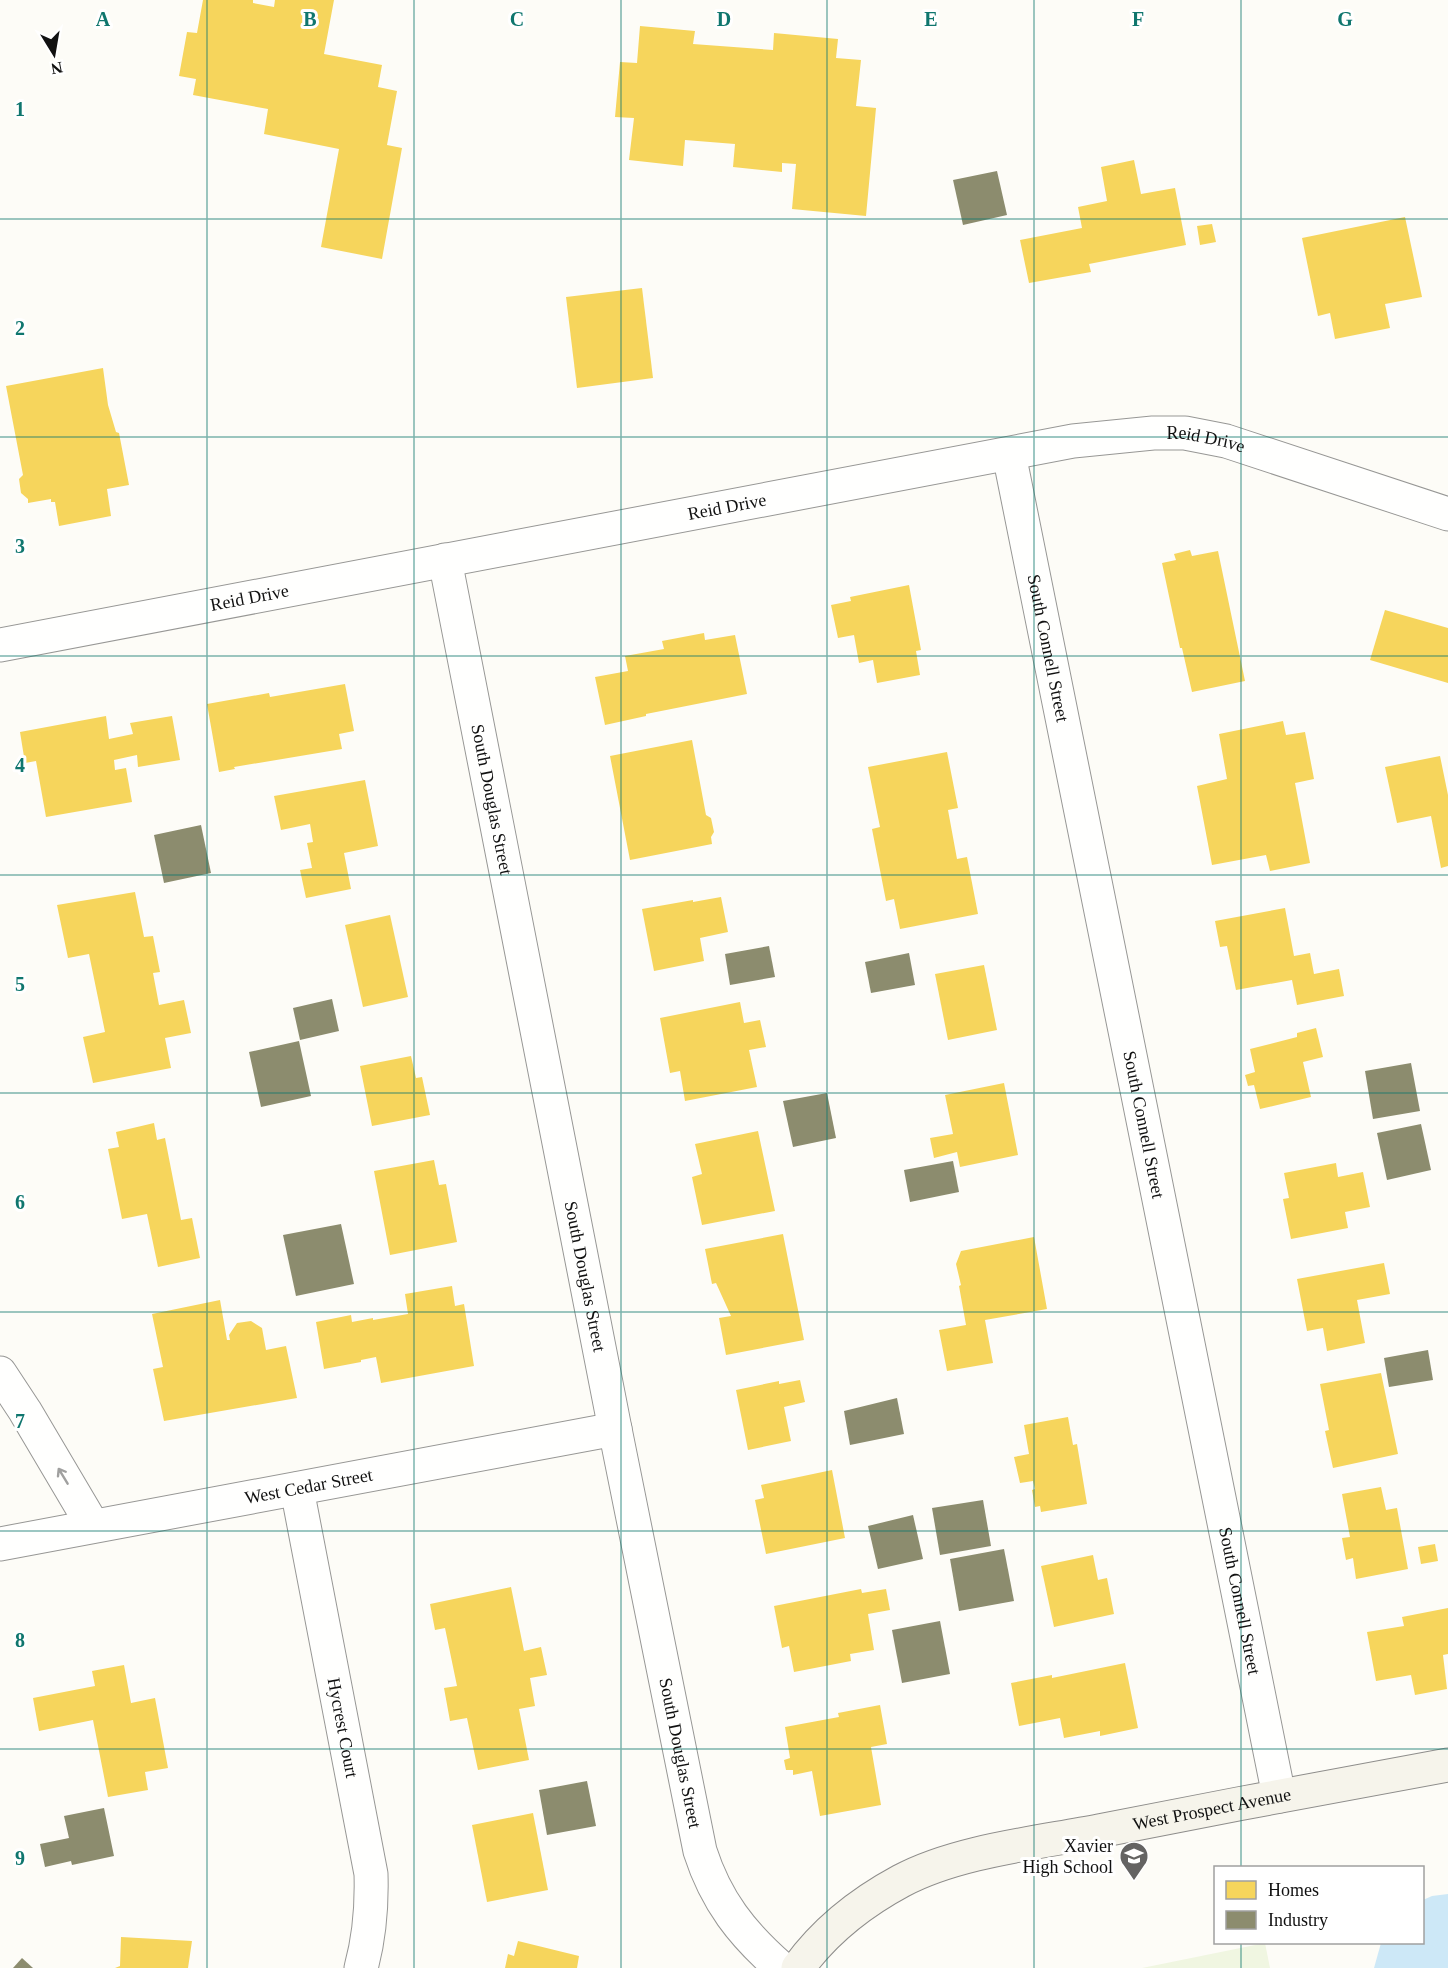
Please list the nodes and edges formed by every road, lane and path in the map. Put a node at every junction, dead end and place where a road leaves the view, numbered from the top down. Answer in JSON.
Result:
{"nodes":[{"id":1,"x":1009,"y":454,"type":"junction"},
{"id":2,"x":1448,"y":514,"type":"edge"},
{"id":3,"x":445,"y":560,"type":"junction"},
{"id":4,"x":0,"y":645,"type":"edge"},
{"id":5,"x":0,"y":1373,"type":"edge"},
{"id":6,"x":615,"y":1429,"type":"junction"},
{"id":7,"x":297,"y":1489,"type":"junction"},
{"id":8,"x":93,"y":1526,"type":"junction"},
{"id":9,"x":0,"y":1545,"type":"edge"},
{"id":10,"x":1448,"y":1764,"type":"edge"},
{"id":11,"x":1279,"y":1796,"type":"junction"},
{"id":12,"x":361,"y":1968,"type":"edge"},
{"id":13,"x":781,"y":1968,"type":"edge"},
{"id":14,"x":798,"y":1968,"type":"edge"}],
"edges":[{"from":1,"to":2,"type":"street","name":"Reid Drive"},
{"from":1,"to":3,"type":"street","name":"Reid Drive"},
{"from":1,"to":11,"type":"street","name":"South Connell Street"},
{"from":3,"to":4,"type":"street","name":"Reid Drive"},
{"from":3,"to":6,"type":"street","name":"South Douglas Street"},
{"from":8,"to":5,"type":"street","one_way":true},
{"from":6,"to":7,"type":"street","name":"West Cedar Street"},
{"from":6,"to":13,"type":"street","name":"South Douglas Street"},
{"from":7,"to":8,"type":"street","name":"West Cedar Street"},
{"from":7,"to":12,"type":"street","name":"Hycrest Court"},
{"from":8,"to":9,"type":"street","name":"West Cedar Street"},
{"from":10,"to":11,"type":"main road","name":"West Prospect Avenue"},
{"from":11,"to":14,"type":"main road","name":"West Prospect Avenue"}]}
